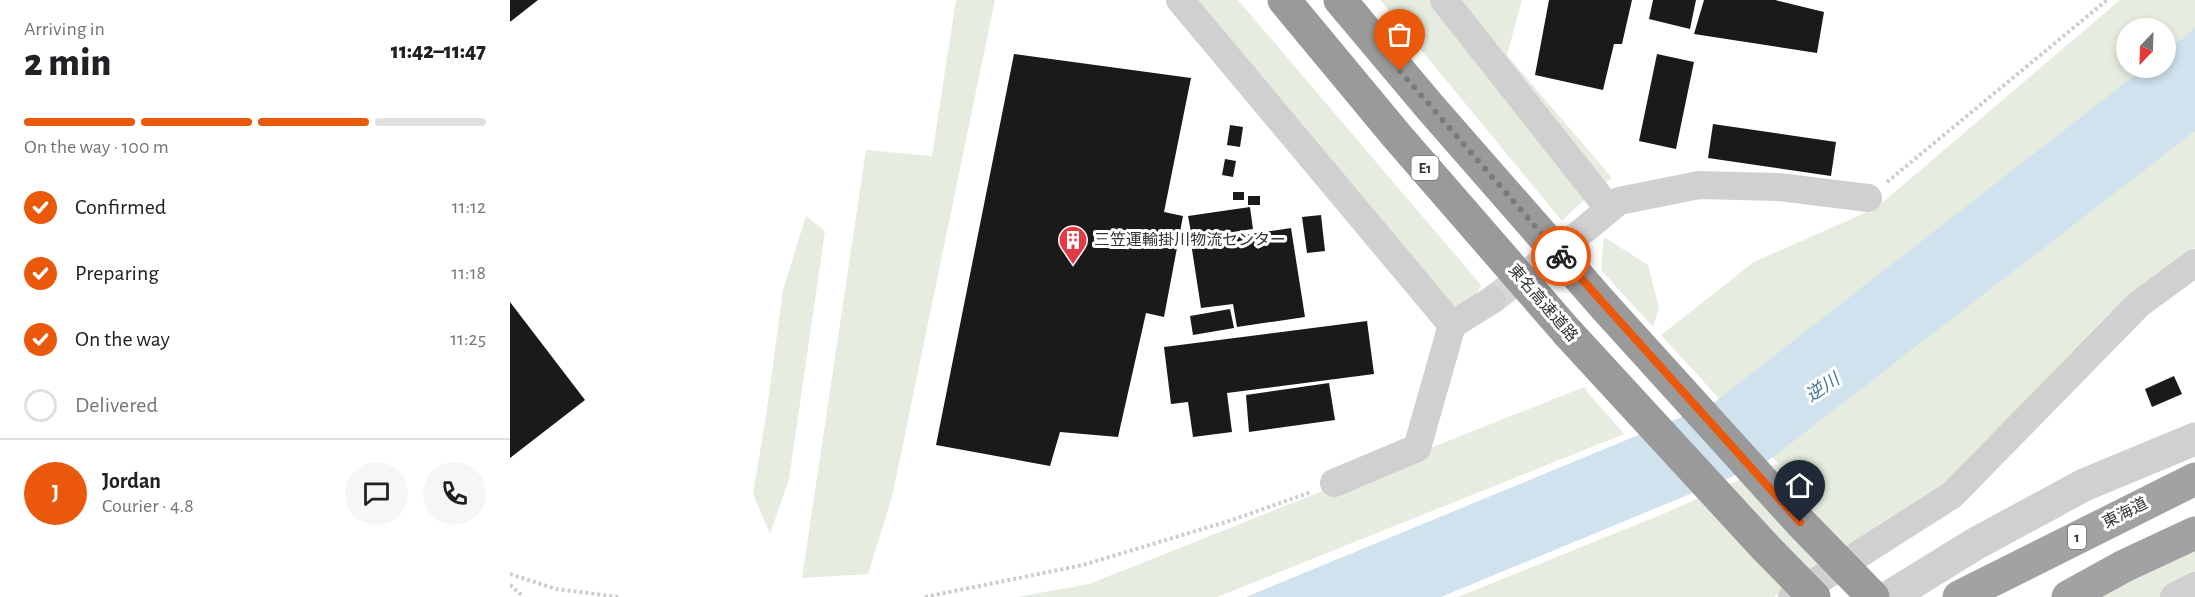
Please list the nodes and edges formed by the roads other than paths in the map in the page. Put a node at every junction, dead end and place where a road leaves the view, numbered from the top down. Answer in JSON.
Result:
{"nodes":[{"id":1,"x":1180,"y":0,"type":"edge"},
{"id":2,"x":1284,"y":0,"type":"edge"},
{"id":3,"x":1340,"y":0,"type":"edge"},
{"id":4,"x":1444,"y":0,"type":"edge"},
{"id":5,"x":1868,"y":198,"type":"road end"},
{"id":6,"x":1609,"y":209,"type":"junction"},
{"id":7,"x":1584,"y":230,"type":"tunnel mouth"},
{"id":8,"x":2195,"y":263,"type":"edge"},
{"id":9,"x":1492,"y":300,"type":"tunnel mouth"},
{"id":10,"x":1452,"y":326,"type":"junction"},
{"id":11,"x":2195,"y":439,"type":"edge"},
{"id":12,"x":2195,"y":479,"type":"edge"},
{"id":13,"x":1334,"y":483,"type":"road end"},
{"id":14,"x":2195,"y":533,"type":"edge"},
{"id":15,"x":2195,"y":586,"type":"edge"},
{"id":16,"x":1792,"y":597,"type":"edge"},
{"id":17,"x":1814,"y":597,"type":"edge"},
{"id":18,"x":1873,"y":597,"type":"edge"},
{"id":19,"x":1889,"y":597,"type":"edge"},
{"id":20,"x":1959,"y":597,"type":"edge"},
{"id":21,"x":2068,"y":597,"type":"edge"},
{"id":22,"x":2174,"y":597,"type":"edge"}],
"edges":[{"from":1,"to":10,"type":"street"},
{"from":2,"to":17,"type":"highway","name":"東名高速道路","number":"E1","bridge":true},
{"from":3,"to":18,"type":"highway","bridge":true},
{"from":4,"to":6,"type":"street"},
{"from":5,"to":6,"type":"street"},
{"from":6,"to":7,"type":"street"},
{"from":8,"to":16,"type":"street"},
{"from":9,"to":10,"type":"street"},
{"from":10,"to":13,"type":"street"},
{"from":11,"to":19,"type":"street"},
{"from":12,"to":20,"type":"highway","name":"東海道","number":"1"},
{"from":14,"to":21,"type":"highway"},
{"from":15,"to":22,"type":"street"}]}
